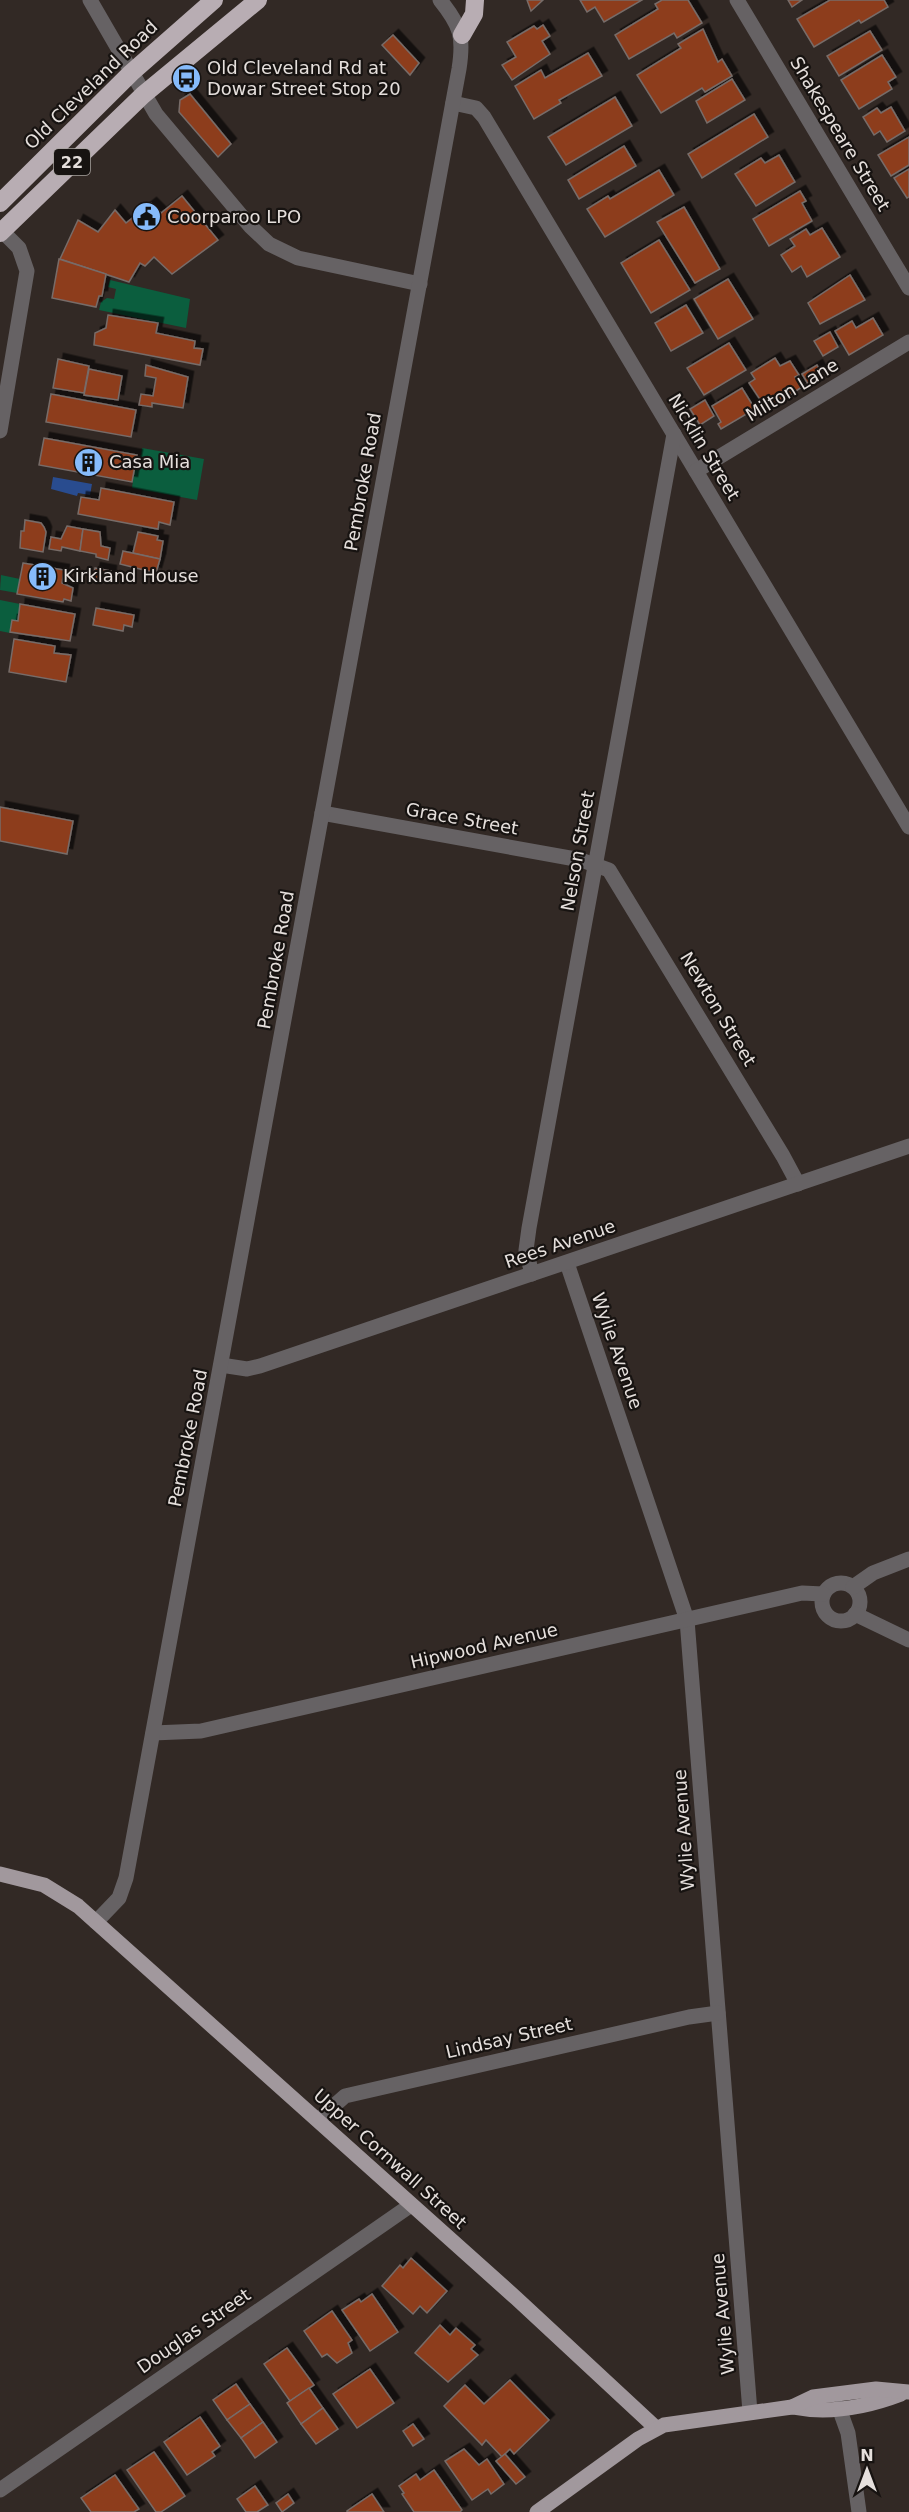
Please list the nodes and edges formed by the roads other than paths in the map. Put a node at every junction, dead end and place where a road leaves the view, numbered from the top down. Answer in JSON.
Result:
{"nodes":[{"id":1,"x":90,"y":0,"type":"edge"},
{"id":2,"x":214,"y":0,"type":"edge"},
{"id":3,"x":258,"y":0,"type":"edge"},
{"id":4,"x":440,"y":0,"type":"edge"},
{"id":5,"x":475,"y":0,"type":"edge"},
{"id":6,"x":737,"y":0,"type":"edge"},
{"id":7,"x":462,"y":35,"type":"junction"},
{"id":8,"x":131,"y":73,"type":"junction"},
{"id":9,"x":143,"y":95,"type":"junction"},
{"id":10,"x":453,"y":103,"type":"junction"},
{"id":11,"x":0,"y":203,"type":"edge"},
{"id":12,"x":1,"y":232,"type":"edge"},
{"id":13,"x":420,"y":284,"type":"junction"},
{"id":14,"x":909,"y":288,"type":"edge"},
{"id":15,"x":909,"y":342,"type":"edge"},
{"id":16,"x":0,"y":431,"type":"edge"},
{"id":17,"x":674,"y":434,"type":"junction"},
{"id":18,"x":696,"y":471,"type":"junction"},
{"id":19,"x":322,"y":813,"type":"junction"},
{"id":20,"x":909,"y":827,"type":"edge"},
{"id":21,"x":596,"y":863,"type":"junction"},
{"id":22,"x":909,"y":1146,"type":"edge"},
{"id":23,"x":798,"y":1184,"type":"junction"},
{"id":24,"x":567,"y":1263,"type":"junction"},
{"id":25,"x":532,"y":1274,"type":"junction"},
{"id":26,"x":221,"y":1365,"type":"junction"},
{"id":27,"x":909,"y":1559,"type":"edge"},
{"id":28,"x":853,"y":1587,"type":"junction"},
{"id":29,"x":823,"y":1594,"type":"junction"},
{"id":30,"x":855,"y":1614,"type":"junction"},
{"id":31,"x":687,"y":1620,"type":"junction"},
{"id":32,"x":909,"y":1640,"type":"edge"},
{"id":33,"x":153,"y":1733,"type":"junction"},
{"id":34,"x":0,"y":1874,"type":"edge"},
{"id":35,"x":96,"y":1922,"type":"junction"},
{"id":36,"x":718,"y":2013,"type":"junction"},
{"id":37,"x":318,"y":2120,"type":"junction"},
{"id":38,"x":411,"y":2205,"type":"junction"},
{"id":39,"x":908,"y":2392,"type":"edge"},
{"id":40,"x":792,"y":2406,"type":"junction"},
{"id":41,"x":839,"y":2408,"type":"junction"},
{"id":42,"x":750,"y":2412,"type":"junction"},
{"id":43,"x":656,"y":2428,"type":"junction"},
{"id":44,"x":0,"y":2490,"type":"edge"},
{"id":45,"x":537,"y":2512,"type":"edge"},
{"id":46,"x":859,"y":2512,"type":"edge"}],
"edges":[{"from":1,"to":8,"type":"street"},
{"from":2,"to":8,"type":"highway","name":"Old Cleveland Road","number":"22"},
{"from":3,"to":9,"type":"highway","number":"22"},
{"from":4,"to":7,"type":"street"},
{"from":5,"to":7,"type":"highway"},
{"from":6,"to":14,"type":"street","name":"Shakespeare Street"},
{"from":7,"to":10,"type":"street","name":"Pembroke Road"},
{"from":8,"to":9,"type":"street"},
{"from":8,"to":11,"type":"highway","name":"Old Cleveland Road","number":"22"},
{"from":9,"to":12,"type":"highway","number":"22"},
{"from":9,"to":13,"type":"street"},
{"from":10,"to":13,"type":"street","name":"Pembroke Road"},
{"from":10,"to":17,"type":"street","name":"Nicklin Street"},
{"from":12,"to":16,"type":"street"},
{"from":13,"to":19,"type":"street","name":"Pembroke Road"},
{"from":15,"to":18,"type":"street","name":"Milton Lane"},
{"from":17,"to":18,"type":"street","name":"Nicklin Street"},
{"from":17,"to":21,"type":"street","name":"Nelson Street"},
{"from":18,"to":20,"type":"street","name":"Nicklin Street"},
{"from":19,"to":21,"type":"street","name":"Grace Street"},
{"from":19,"to":26,"type":"street","name":"Pembroke Road"},
{"from":21,"to":23,"type":"street","name":"Newton Street"},
{"from":21,"to":25,"type":"street","name":"Nelson Street"},
{"from":22,"to":23,"type":"street","name":"Rees Avenue"},
{"from":23,"to":24,"type":"street","name":"Rees Avenue"},
{"from":24,"to":25,"type":"street","name":"Rees Avenue"},
{"from":24,"to":31,"type":"street","name":"Wylie Avenue"},
{"from":25,"to":26,"type":"street","name":"Rees Avenue"},
{"from":26,"to":33,"type":"street","name":"Pembroke Road"},
{"from":27,"to":28,"type":"street"},
{"from":28,"to":29,"type":"street"},
{"from":28,"to":30,"type":"street"},
{"from":29,"to":30,"type":"street"},
{"from":29,"to":31,"type":"street","name":"Hipwood Avenue"},
{"from":30,"to":32,"type":"street"},
{"from":31,"to":33,"type":"street","name":"Hipwood Avenue"},
{"from":31,"to":36,"type":"street","name":"Wylie Avenue"},
{"from":33,"to":35,"type":"street","name":"Pembroke Road"},
{"from":34,"to":35,"type":"main road","name":"Upper Cornwall Street"},
{"from":35,"to":37,"type":"main road","name":"Upper Cornwall Street"},
{"from":36,"to":37,"type":"street","name":"Lindsay Street"},
{"from":36,"to":42,"type":"street","name":"Wylie Avenue"},
{"from":37,"to":38,"type":"main road","name":"Upper Cornwall Street"},
{"from":38,"to":43,"type":"main road","name":"Upper Cornwall Street"},
{"from":38,"to":44,"type":"street","name":"Douglas Street"},
{"from":39,"to":40,"type":"main road"},
{"from":39,"to":41,"type":"main road"},
{"from":40,"to":41,"type":"main road"},
{"from":40,"to":42,"type":"main road"},
{"from":41,"to":46,"type":"street"},
{"from":42,"to":43,"type":"main road"},
{"from":43,"to":45,"type":"main road"}]}
